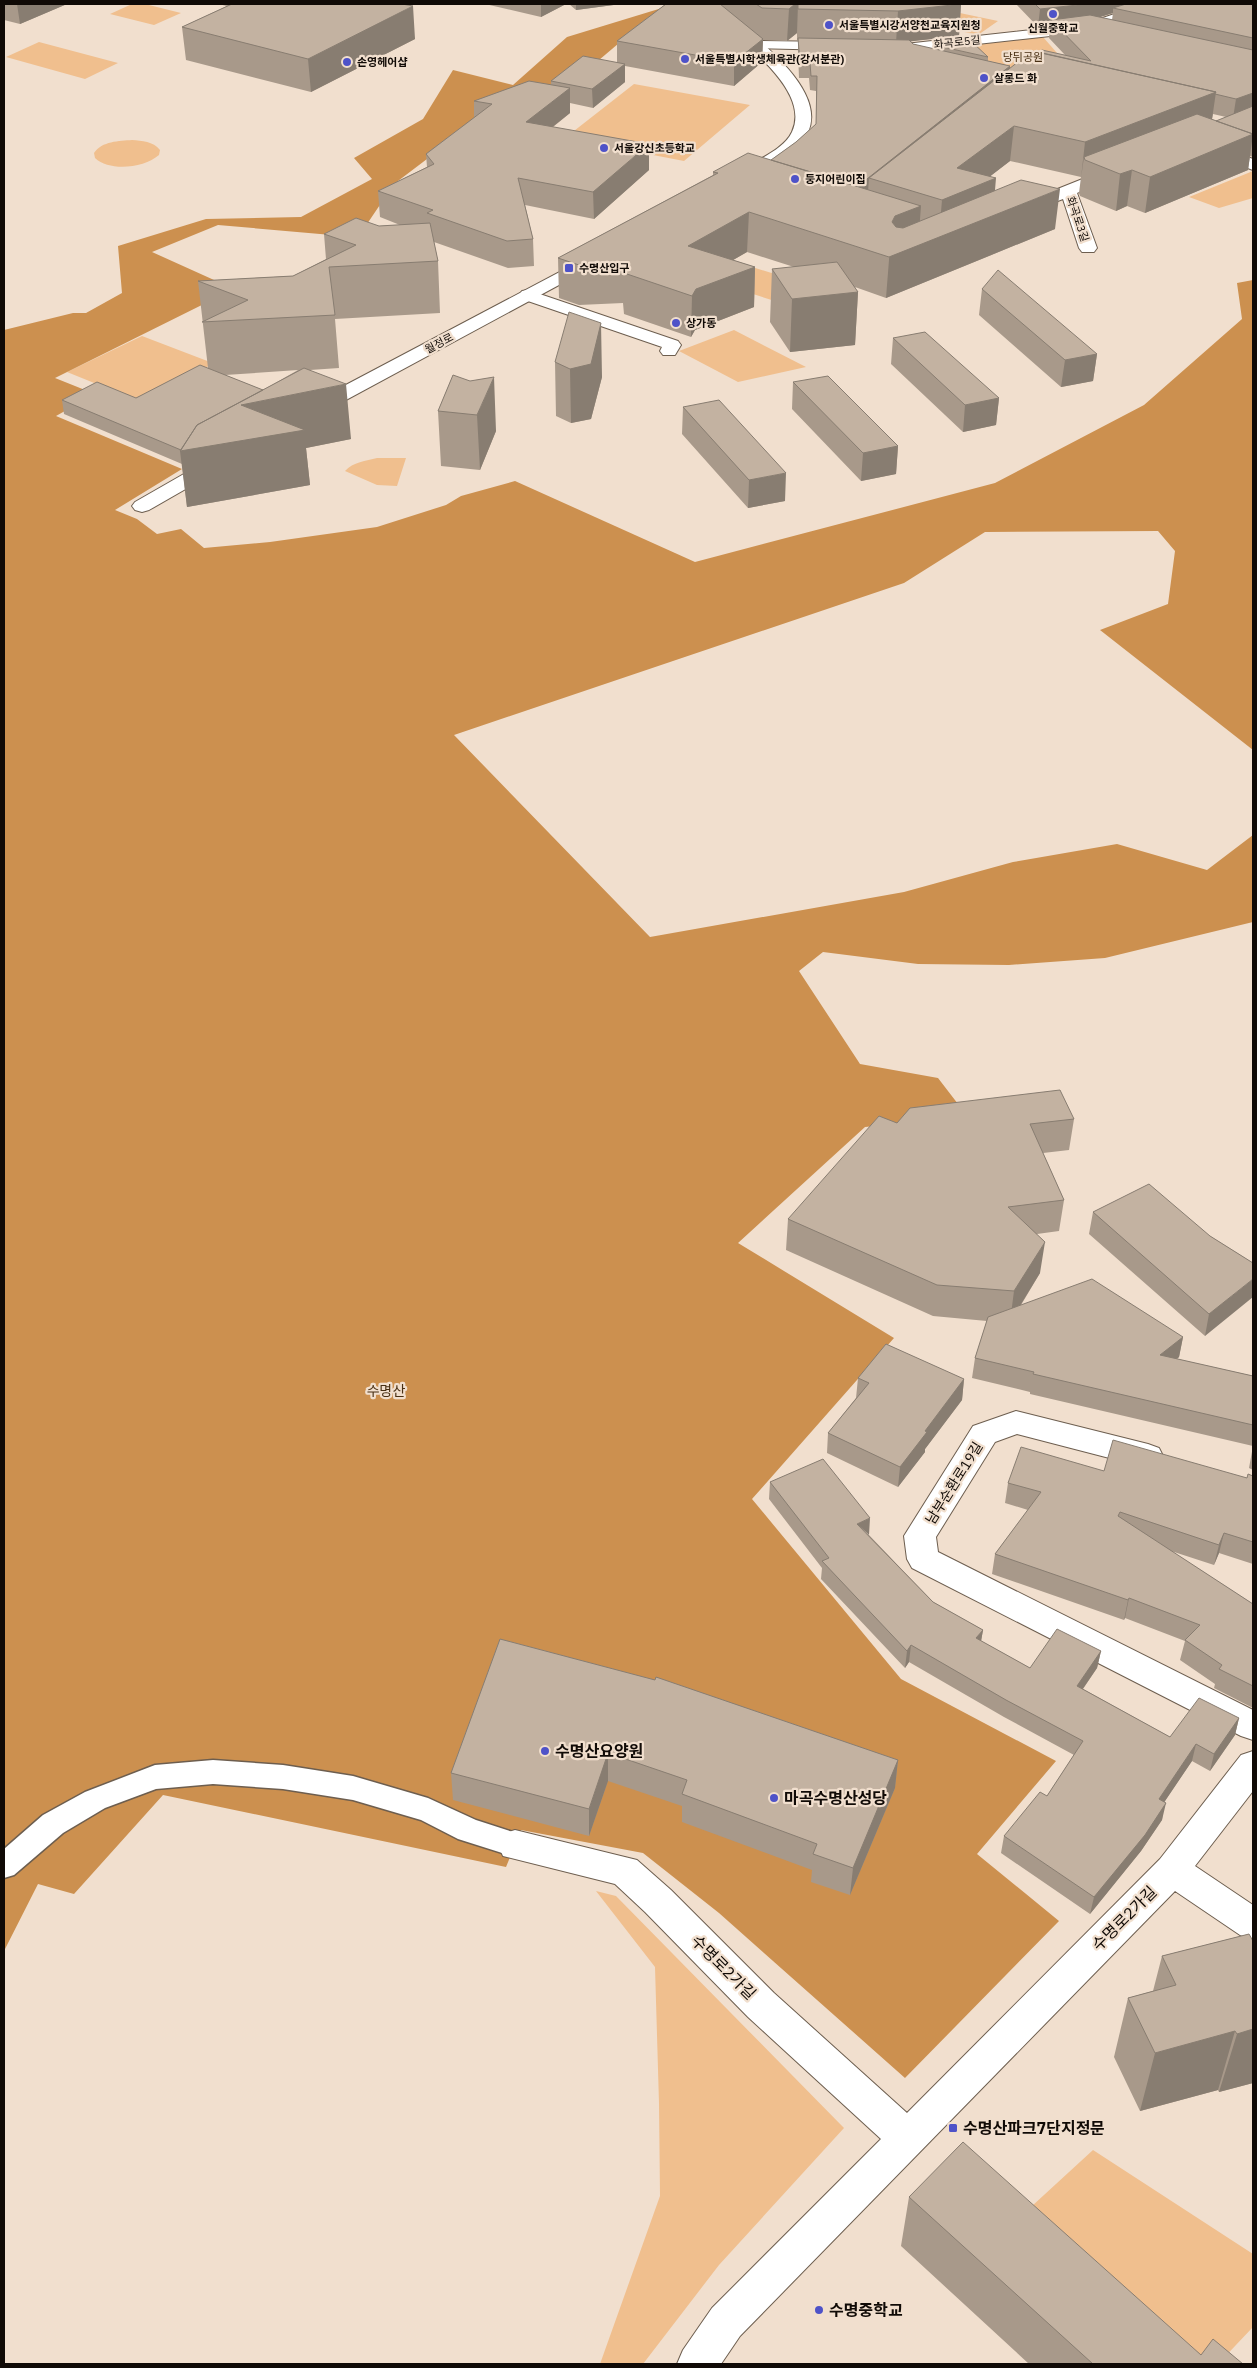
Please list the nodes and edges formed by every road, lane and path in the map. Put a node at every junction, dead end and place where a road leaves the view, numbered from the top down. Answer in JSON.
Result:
{"nodes":[{"id":1,"x":704,"y":4,"type":"edge"},
{"id":2,"x":1156,"y":4,"type":"edge"},
{"id":3,"x":1087,"y":28,"type":"junction"},
{"id":4,"x":1113,"y":33,"type":"edge"},
{"id":5,"x":753,"y":45,"type":"junction"},
{"id":6,"x":847,"y":46,"type":"edge"},
{"id":7,"x":866,"y":47,"type":"edge"},
{"id":8,"x":896,"y":49,"type":"junction"},
{"id":9,"x":939,"y":59,"type":"edge"},
{"id":10,"x":1201,"y":145,"type":"edge"},
{"id":11,"x":1253,"y":165,"type":"edge"},
{"id":12,"x":1127,"y":167,"type":"edge"},
{"id":13,"x":755,"y":187,"type":"edge"},
{"id":14,"x":1068,"y":190,"type":"junction"},
{"id":15,"x":1011,"y":214,"type":"edge"},
{"id":16,"x":1088,"y":248,"type":"dead end"},
{"id":17,"x":606,"y":253,"type":"edge"},
{"id":18,"x":528,"y":295,"type":"junction"},
{"id":19,"x":669,"y":351,"type":"dead end"},
{"id":20,"x":301,"y":416,"type":"edge"},
{"id":21,"x":234,"y":454,"type":"edge"},
{"id":22,"x":142,"y":506,"type":"dead end"},
{"id":23,"x":1177,"y":1463,"type":"edge"},
{"id":24,"x":1253,"y":1726,"type":"edge"},
{"id":25,"x":1253,"y":1765,"type":"edge"},
{"id":26,"x":515,"y":1845,"type":"joint"},
{"id":27,"x":4,"y":1866,"type":"edge"},
{"id":28,"x":1172,"y":1870,"type":"junction"},
{"id":29,"x":1253,"y":1924,"type":"edge"},
{"id":30,"x":907,"y":2138,"type":"junction"},
{"id":31,"x":697,"y":2364,"type":"edge"}],
"edges":[{"from":1,"to":5,"type":"street"},
{"from":2,"to":3,"type":"street","name":"화곡로5길"},
{"from":3,"to":4,"type":"street"},
{"from":3,"to":8,"type":"street","name":"화곡로5길"},
{"from":5,"to":6,"type":"street"},
{"from":5,"to":13,"type":"street"},
{"from":7,"to":8,"type":"street","name":"화곡로5길"},
{"from":8,"to":9,"type":"street"},
{"from":10,"to":11,"type":"street"},
{"from":12,"to":14,"type":"street","name":"화곡로3길"},
{"from":14,"to":15,"type":"street","name":"화곡로3길"},
{"from":14,"to":16,"type":"street","name":"화곡로3길"},
{"from":17,"to":18,"type":"street","name":"월정로"},
{"from":18,"to":19,"type":"street"},
{"from":18,"to":20,"type":"street","name":"월정로"},
{"from":21,"to":22,"type":"street"},
{"from":23,"to":24,"type":"street","name":"남부순환로19길"},
{"from":25,"to":28,"type":"street"},
{"from":26,"to":27,"type":"street"},
{"from":26,"to":30,"type":"street","name":"수명로2가길"},
{"from":28,"to":29,"type":"street"},
{"from":28,"to":30,"type":"street","name":"수명로2가길"},
{"from":30,"to":31,"type":"street","name":"수명로2가길"}]}
